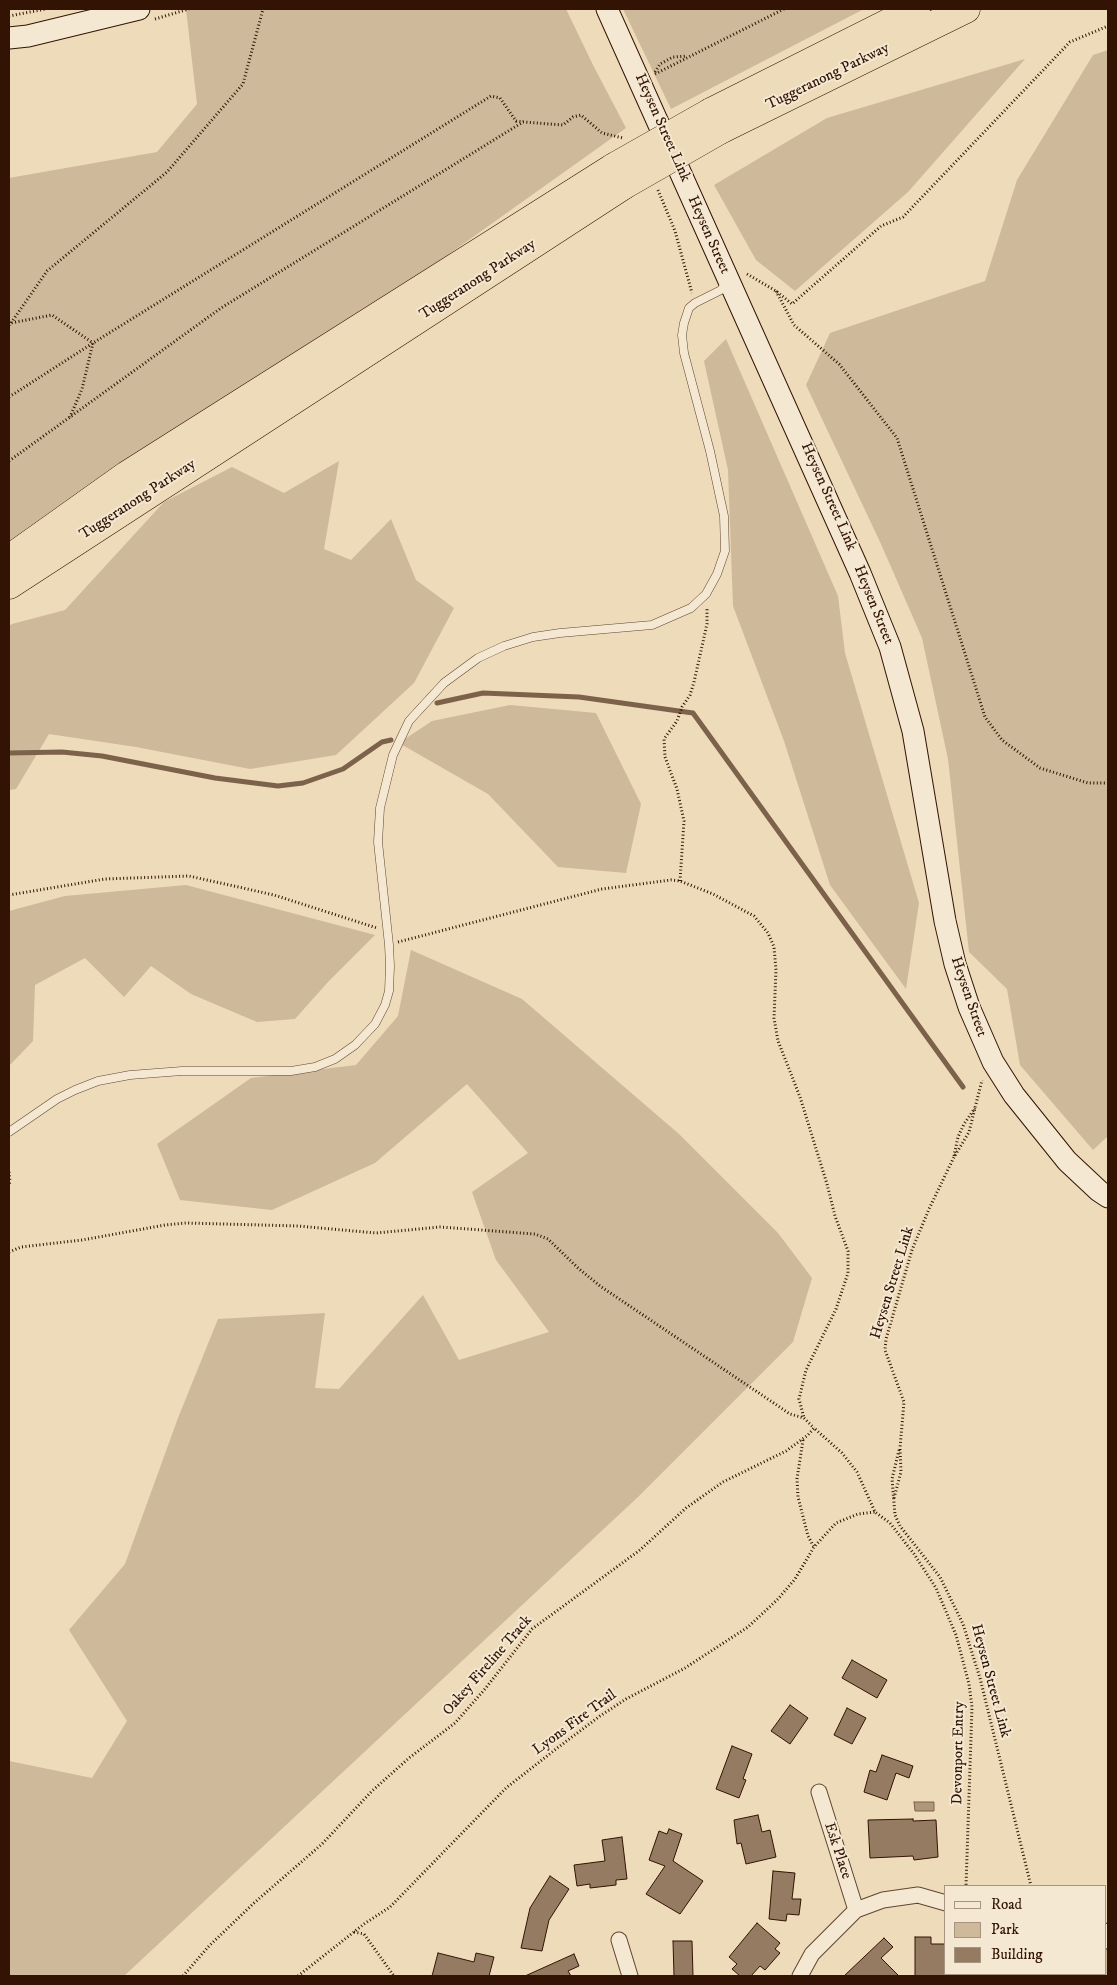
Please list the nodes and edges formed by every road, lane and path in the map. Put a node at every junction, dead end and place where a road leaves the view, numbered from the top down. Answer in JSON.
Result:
{"nodes":[{"id":1,"x":46,"y":9,"type":"edge"},
{"id":2,"x":139,"y":9,"type":"edge"},
{"id":3,"x":263,"y":9,"type":"edge"},
{"id":4,"x":607,"y":9,"type":"edge"},
{"id":5,"x":784,"y":9,"type":"edge"},
{"id":6,"x":916,"y":9,"type":"edge"},
{"id":7,"x":966,"y":9,"type":"edge"},
{"id":8,"x":9,"y":16,"type":"edge"},
{"id":9,"x":1108,"y":26,"type":"edge"},
{"id":10,"x":9,"y":38,"type":"edge"},
{"id":11,"x":690,"y":56,"type":"junction"},
{"id":12,"x":716,"y":121,"type":"junction"},
{"id":13,"x":523,"y":122,"type":"junction"},
{"id":14,"x":632,"y":137,"type":"dead end"},
{"id":15,"x":619,"y":176,"type":"junction"},
{"id":16,"x":656,"y":186,"type":"dead end"},
{"id":17,"x":728,"y":280,"type":"junction"},
{"id":18,"x":776,"y":291,"type":"junction"},
{"id":19,"x":695,"y":303,"type":"junction"},
{"id":20,"x":10,"y":324,"type":"edge"},
{"id":21,"x":93,"y":343,"type":"junction"},
{"id":22,"x":9,"y":397,"type":"edge"},
{"id":23,"x":70,"y":417,"type":"junction"},
{"id":24,"x":9,"y":462,"type":"edge"},
{"id":25,"x":9,"y":559,"type":"edge"},
{"id":26,"x":9,"y":584,"type":"edge"},
{"id":27,"x":706,"y":594,"type":"junction"},
{"id":28,"x":1108,"y":782,"type":"edge"},
{"id":29,"x":680,"y":881,"type":"junction"},
{"id":30,"x":9,"y":895,"type":"edge"},
{"id":31,"x":386,"y":931,"type":"junction"},
{"id":32,"x":389,"y":945,"type":"junction"},
{"id":33,"x":982,"y":1076,"type":"dead end"},
{"id":34,"x":977,"y":1105,"type":"junction"},
{"id":35,"x":9,"y":1132,"type":"edge"},
{"id":36,"x":954,"y":1158,"type":"junction"},
{"id":37,"x":9,"y":1172,"type":"edge"},
{"id":38,"x":9,"y":1184,"type":"edge"},
{"id":39,"x":1108,"y":1197,"type":"edge"},
{"id":40,"x":9,"y":1252,"type":"edge"},
{"id":41,"x":804,"y":1418,"type":"junction"},
{"id":42,"x":814,"y":1428,"type":"junction"},
{"id":43,"x":803,"y":1440,"type":"junction"},
{"id":44,"x":900,"y":1448,"type":"junction"},
{"id":45,"x":894,"y":1498,"type":"junction"},
{"id":46,"x":875,"y":1512,"type":"junction"},
{"id":47,"x":814,"y":1547,"type":"junction"},
{"id":48,"x":819,"y":1792,"type":"dead end"},
{"id":49,"x":966,"y":1885,"type":"edge"},
{"id":50,"x":1031,"y":1885,"type":"edge"},
{"id":51,"x":944,"y":1902,"type":"edge"},
{"id":52,"x":856,"y":1910,"type":"junction"},
{"id":53,"x":354,"y":1932,"type":"junction"},
{"id":54,"x":619,"y":1940,"type":"dead end"},
{"id":55,"x":183,"y":1976,"type":"edge"},
{"id":56,"x":298,"y":1976,"type":"edge"},
{"id":57,"x":394,"y":1976,"type":"edge"},
{"id":58,"x":630,"y":1976,"type":"edge"},
{"id":59,"x":800,"y":1976,"type":"edge"}],
"edges":[{"from":1,"to":8,"type":"path"},
{"from":2,"to":10,"type":"main road"},
{"from":3,"to":20,"type":"path"},
{"from":4,"to":17,"type":"main road","name":"Heysen Street"},
{"from":5,"to":11,"type":"path"},
{"from":6,"to":12,"type":"highway","name":"Tuggeranong Parkway"},
{"from":7,"to":12,"type":"highway","name":"Tuggeranong Parkway"},
{"from":9,"to":18,"type":"path"},
{"from":11,"to":11,"type":"path"},
{"from":12,"to":15,"type":"highway","name":"Tuggeranong Parkway","bridge":true},
{"from":13,"to":14,"type":"path"},
{"from":13,"to":21,"type":"path"},
{"from":13,"to":23,"type":"path"},
{"from":15,"to":25,"type":"highway","name":"Tuggeranong Parkway"},
{"from":15,"to":26,"type":"highway","name":"Tuggeranong Parkway"},
{"from":16,"to":19,"type":"path"},
{"from":17,"to":18,"type":"path"},
{"from":17,"to":19,"type":"lane"},
{"from":17,"to":39,"type":"main road","name":"Heysen Street"},
{"from":18,"to":28,"type":"path"},
{"from":19,"to":27,"type":"lane"},
{"from":20,"to":21,"type":"path"},
{"from":21,"to":22,"type":"path"},
{"from":21,"to":23,"type":"path"},
{"from":23,"to":24,"type":"path"},
{"from":27,"to":29,"type":"path"},
{"from":27,"to":31,"type":"lane"},
{"from":29,"to":32,"type":"path"},
{"from":29,"to":41,"type":"path"},
{"from":30,"to":31,"type":"path"},
{"from":31,"to":32,"type":"lane"},
{"from":32,"to":35,"type":"lane"},
{"from":33,"to":34,"type":"path","name":"Heysen Street Link"},
{"from":34,"to":36,"type":"path","name":"Heysen Street Link"},
{"from":34,"to":36,"type":"path","name":"Heysen Street Link"},
{"from":36,"to":44,"type":"path","name":"Heysen Street Link"},
{"from":37,"to":38,"type":"path"},
{"from":40,"to":41,"type":"path"},
{"from":41,"to":42,"type":"path"},
{"from":42,"to":43,"type":"path","name":"Oakey Fireline Track"},
{"from":42,"to":46,"type":"path","name":"Devonport Entry"},
{"from":43,"to":47,"type":"path"},
{"from":43,"to":55,"type":"path","name":"Oakey Fireline Track"},
{"from":44,"to":45,"type":"path","name":"Heysen Street Link"},
{"from":44,"to":45,"type":"path","name":"Heysen Street Link"},
{"from":45,"to":50,"type":"path","name":"Heysen Street Link"},
{"from":46,"to":47,"type":"path","name":"Lyons Fire Trail"},
{"from":46,"to":49,"type":"path","name":"Devonport Entry"},
{"from":47,"to":53,"type":"path","name":"Lyons Fire Trail"},
{"from":48,"to":52,"type":"street","name":"Esk Place"},
{"from":51,"to":52,"type":"street"},
{"from":52,"to":59,"type":"street"},
{"from":53,"to":56,"type":"path","name":"Lyons Fire Trail"},
{"from":53,"to":57,"type":"path"},
{"from":54,"to":58,"type":"street"}]}
